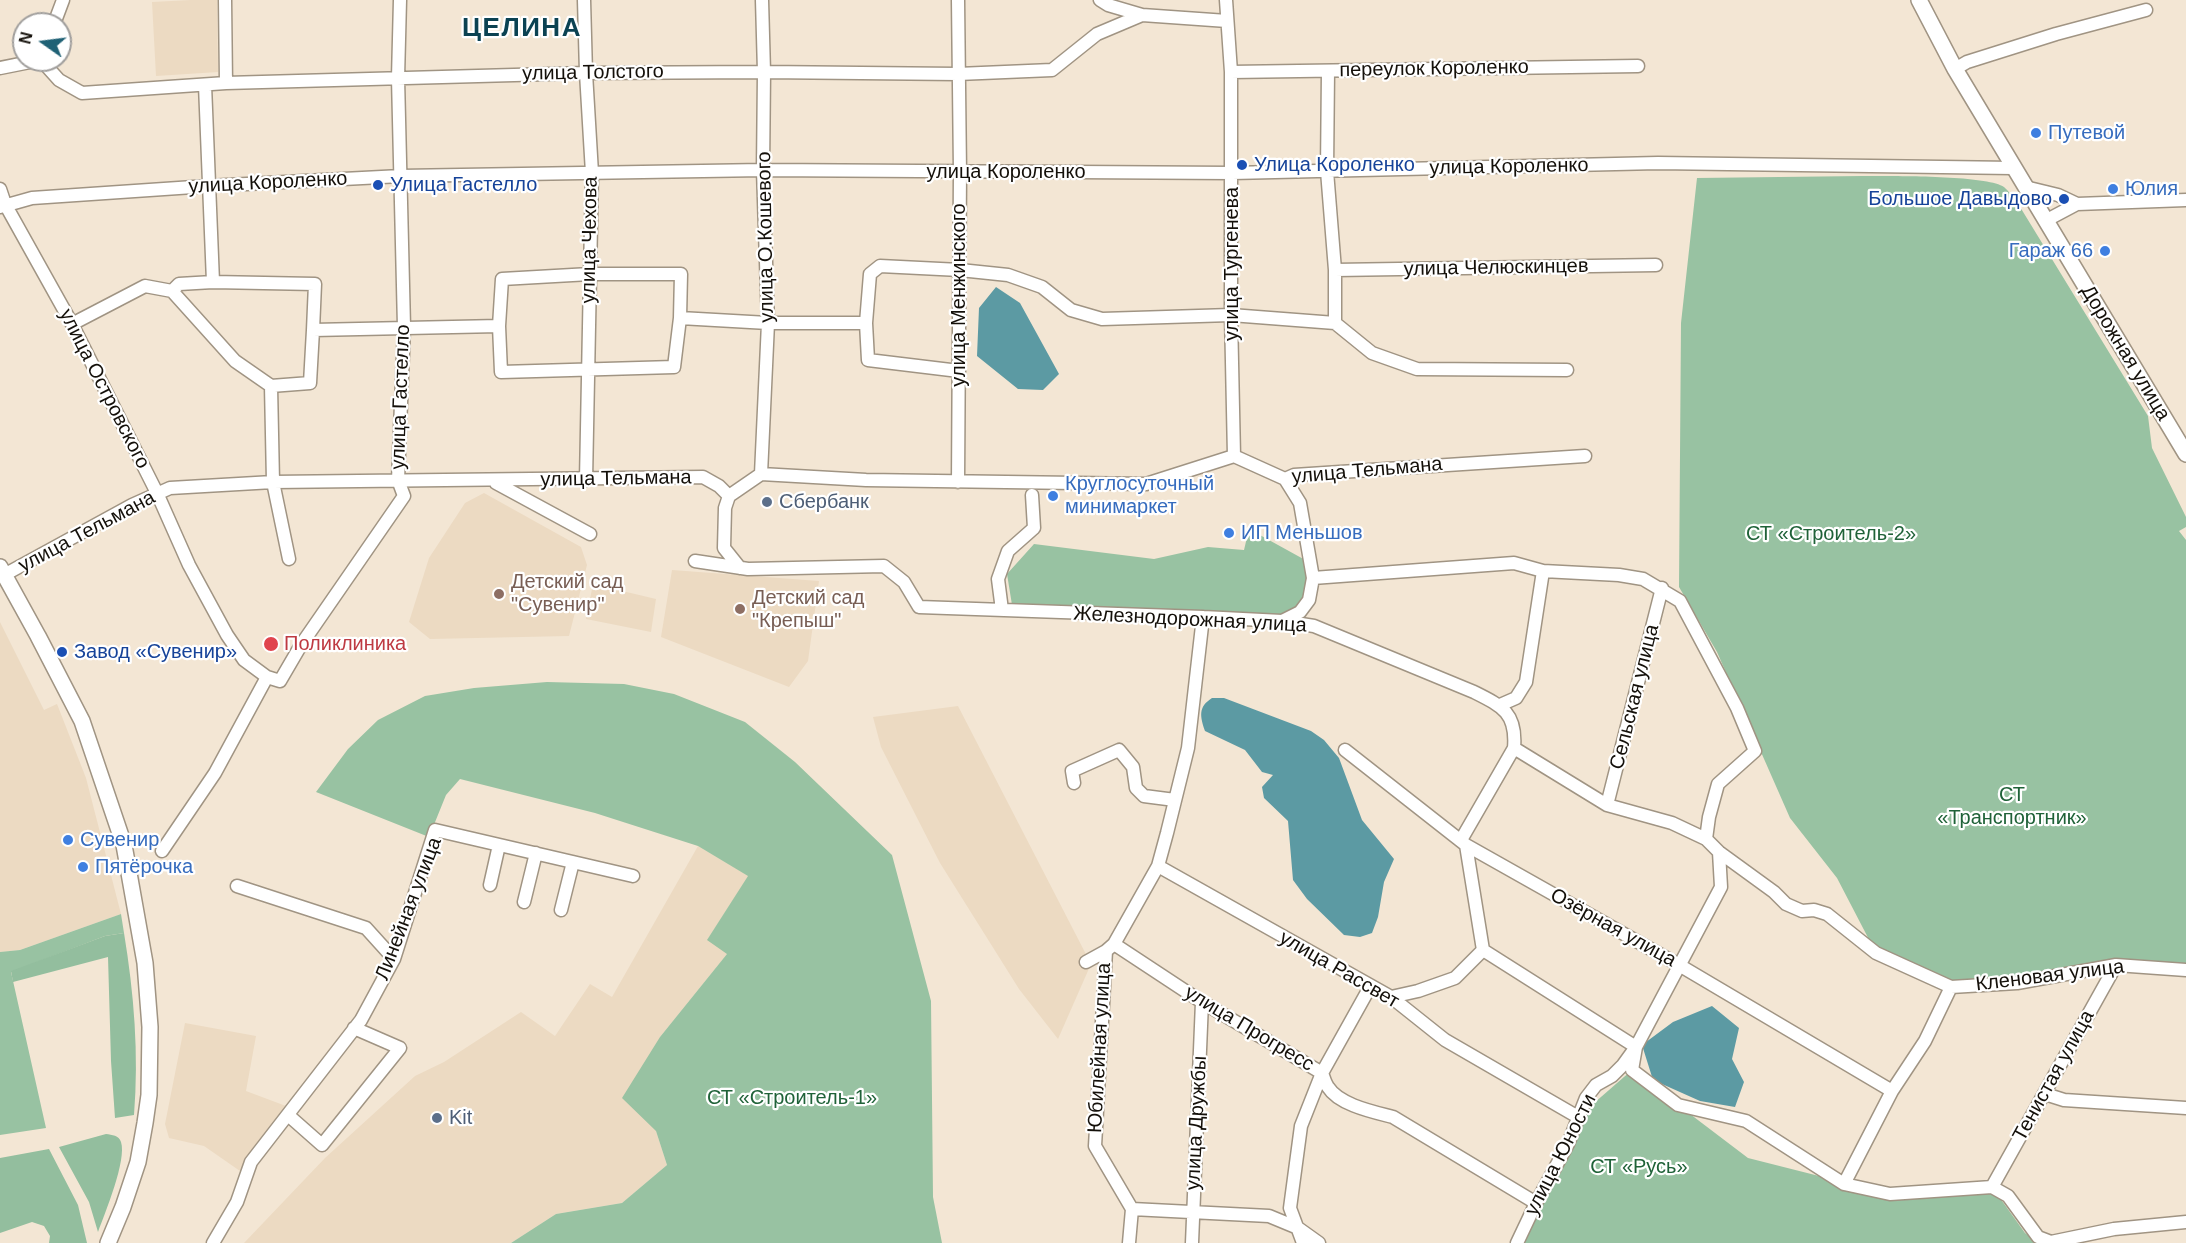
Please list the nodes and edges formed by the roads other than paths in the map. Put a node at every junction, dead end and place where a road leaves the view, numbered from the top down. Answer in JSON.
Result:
{"nodes":[{"id":1,"x":225,"y":0,"type":"edge"},
{"id":2,"x":400,"y":0,"type":"edge"},
{"id":3,"x":584,"y":0,"type":"edge"},
{"id":4,"x":762,"y":0,"type":"edge"},
{"id":5,"x":958,"y":0,"type":"edge"},
{"id":6,"x":1100,"y":0,"type":"edge"},
{"id":7,"x":1226,"y":0,"type":"edge"},
{"id":8,"x":1919,"y":0,"type":"edge"},
{"id":9,"x":2145,"y":10,"type":"dead end"},
{"id":10,"x":1142,"y":15,"type":"junction"},
{"id":11,"x":1227,"y":21,"type":"junction"},
{"id":12,"x":1961,"y":65,"type":"junction"},
{"id":13,"x":1638,"y":66,"type":"dead end"},
{"id":14,"x":1328,"y":71,"type":"junction"},
{"id":15,"x":52,"y":72,"type":"edge"},
{"id":16,"x":764,"y":72,"type":"junction"},
{"id":17,"x":1231,"y":72,"type":"junction"},
{"id":18,"x":586,"y":73,"type":"junction"},
{"id":19,"x":958,"y":74,"type":"junction"},
{"id":20,"x":398,"y":78,"type":"junction"},
{"id":21,"x":226,"y":83,"type":"junction"},
{"id":22,"x":205,"y":85,"type":"junction"},
{"id":23,"x":2013,"y":168,"type":"junction"},
{"id":24,"x":763,"y":170,"type":"junction"},
{"id":25,"x":1327,"y":171,"type":"junction"},
{"id":26,"x":960,"y":172,"type":"junction"},
{"id":27,"x":592,"y":173,"type":"junction"},
{"id":28,"x":1233,"y":173,"type":"junction"},
{"id":29,"x":401,"y":176,"type":"junction"},
{"id":30,"x":208,"y":186,"type":"junction"},
{"id":31,"x":2025,"y":187,"type":"junction"},
{"id":32,"x":0,"y":189,"type":"edge"},
{"id":33,"x":2186,"y":200,"type":"edge"},
{"id":34,"x":2077,"y":204,"type":"junction"},
{"id":35,"x":2,"y":206,"type":"edge"},
{"id":36,"x":2045,"y":220,"type":"junction"},
{"id":37,"x":1656,"y":265,"type":"dead end"},
{"id":38,"x":960,"y":270,"type":"junction"},
{"id":39,"x":1335,"y":270,"type":"junction"},
{"id":40,"x":590,"y":274,"type":"junction"},
{"id":41,"x":213,"y":282,"type":"junction"},
{"id":42,"x":172,"y":291,"type":"junction"},
{"id":43,"x":1231,"y":315,"type":"junction"},
{"id":44,"x":680,"y":318,"type":"junction"},
{"id":45,"x":768,"y":323,"type":"junction"},
{"id":46,"x":866,"y":323,"type":"junction"},
{"id":47,"x":1335,"y":323,"type":"junction"},
{"id":48,"x":72,"y":324,"type":"junction"},
{"id":49,"x":499,"y":326,"type":"junction"},
{"id":50,"x":404,"y":327,"type":"junction"},
{"id":51,"x":313,"y":330,"type":"junction"},
{"id":52,"x":588,"y":369,"type":"junction"},
{"id":53,"x":1567,"y":370,"type":"dead end"},
{"id":54,"x":959,"y":371,"type":"junction"},
{"id":55,"x":271,"y":386,"type":"junction"},
{"id":56,"x":2186,"y":454,"type":"edge"},
{"id":57,"x":1234,"y":456,"type":"junction"},
{"id":58,"x":1585,"y":456,"type":"dead end"},
{"id":59,"x":761,"y":474,"type":"junction"},
{"id":60,"x":1285,"y":479,"type":"junction"},
{"id":61,"x":398,"y":480,"type":"junction"},
{"id":62,"x":586,"y":480,"type":"junction"},
{"id":63,"x":493,"y":481,"type":"junction"},
{"id":64,"x":273,"y":482,"type":"junction"},
{"id":65,"x":958,"y":482,"type":"junction"},
{"id":66,"x":157,"y":493,"type":"junction"},
{"id":67,"x":1032,"y":495,"type":"dead end"},
{"id":68,"x":729,"y":496,"type":"junction"},
{"id":69,"x":590,"y":534,"type":"dead end"},
{"id":70,"x":289,"y":559,"type":"dead end"},
{"id":71,"x":695,"y":561,"type":"dead end"},
{"id":72,"x":740,"y":568,"type":"junction"},
{"id":73,"x":2,"y":571,"type":"edge"},
{"id":74,"x":1543,"y":571,"type":"junction"},
{"id":75,"x":1312,"y":578,"type":"junction"},
{"id":76,"x":1662,"y":588,"type":"junction"},
{"id":77,"x":1002,"y":610,"type":"junction"},
{"id":78,"x":1203,"y":617,"type":"junction"},
{"id":79,"x":1282,"y":621,"type":"junction"},
{"id":80,"x":267,"y":677,"type":"junction"},
{"id":81,"x":1500,"y":705,"type":"junction"},
{"id":82,"x":1514,"y":748,"type":"junction"},
{"id":83,"x":1345,"y":750,"type":"dead end"},
{"id":84,"x":1074,"y":783,"type":"dead end"},
{"id":85,"x":1175,"y":800,"type":"junction"},
{"id":86,"x":1607,"y":805,"type":"junction"},
{"id":87,"x":1706,"y":839,"type":"junction"},
{"id":88,"x":1464,"y":843,"type":"junction"},
{"id":89,"x":499,"y":845,"type":"junction"},
{"id":90,"x":162,"y":851,"type":"dead end"},
{"id":91,"x":1719,"y":852,"type":"junction"},
{"id":92,"x":536,"y":853,"type":"junction"},
{"id":93,"x":573,"y":862,"type":"junction"},
{"id":94,"x":1158,"y":866,"type":"junction"},
{"id":95,"x":633,"y":876,"type":"dead end"},
{"id":96,"x":490,"y":885,"type":"dead end"},
{"id":97,"x":237,"y":886,"type":"dead end"},
{"id":98,"x":524,"y":902,"type":"dead end"},
{"id":99,"x":561,"y":910,"type":"dead end"},
{"id":100,"x":1110,"y":947,"type":"junction"},
{"id":101,"x":1483,"y":950,"type":"junction"},
{"id":102,"x":394,"y":959,"type":"junction"},
{"id":103,"x":1086,"y":962,"type":"dead end"},
{"id":104,"x":1679,"y":965,"type":"junction"},
{"id":105,"x":2116,"y":965,"type":"junction"},
{"id":106,"x":2186,"y":969,"type":"edge"},
{"id":107,"x":1370,"y":987,"type":"junction"},
{"id":108,"x":1951,"y":987,"type":"junction"},
{"id":109,"x":1391,"y":997,"type":"junction"},
{"id":110,"x":1202,"y":1002,"type":"junction"},
{"id":111,"x":354,"y":1028,"type":"junction"},
{"id":112,"x":1636,"y":1047,"type":"junction"},
{"id":113,"x":1322,"y":1073,"type":"junction"},
{"id":114,"x":1892,"y":1091,"type":"junction"},
{"id":115,"x":2045,"y":1094,"type":"junction"},
{"id":116,"x":2186,"y":1108,"type":"edge"},
{"id":117,"x":288,"y":1115,"type":"junction"},
{"id":118,"x":1578,"y":1118,"type":"junction"},
{"id":119,"x":1845,"y":1184,"type":"junction"},
{"id":120,"x":1992,"y":1186,"type":"junction"},
{"id":121,"x":1536,"y":1203,"type":"junction"},
{"id":122,"x":1132,"y":1209,"type":"junction"},
{"id":123,"x":1193,"y":1213,"type":"junction"},
{"id":124,"x":2186,"y":1222,"type":"edge"},
{"id":125,"x":1298,"y":1228,"type":"junction"},
{"id":126,"x":108,"y":1243,"type":"edge"},
{"id":127,"x":213,"y":1243,"type":"edge"},
{"id":128,"x":1129,"y":1243,"type":"edge"},
{"id":129,"x":1192,"y":1243,"type":"edge"},
{"id":130,"x":1303,"y":1243,"type":"edge"},
{"id":131,"x":1319,"y":1243,"type":"edge"},
{"id":132,"x":1517,"y":1243,"type":"edge"}],
"edges":[{"from":1,"to":21,"type":"street"},
{"from":2,"to":20,"type":"street","name":"улица Гастелло"},
{"from":3,"to":18,"type":"street","name":"улица Чехова"},
{"from":4,"to":16,"type":"street","name":"улица О.Кошевого"},
{"from":5,"to":19,"type":"street","name":"улица Менжинского"},
{"from":6,"to":10,"type":"street","name":"улица Толстого"},
{"from":7,"to":11,"type":"street","name":"улица Тургенева"},
{"from":8,"to":12,"type":"main road","name":"Дорожная улица"},
{"from":9,"to":12,"type":"street"},
{"from":10,"to":11,"type":"street","name":"улица Толстого"},
{"from":10,"to":19,"type":"street","name":"улица Толстого"},
{"from":11,"to":17,"type":"street","name":"улица Тургенева"},
{"from":12,"to":23,"type":"main road","name":"Дорожная улица"},
{"from":13,"to":14,"type":"street","name":"переулок Короленко"},
{"from":14,"to":17,"type":"street","name":"переулок Короленко"},
{"from":14,"to":25,"type":"street"},
{"from":15,"to":22,"type":"street","name":"улица Толстого"},
{"from":16,"to":18,"type":"street","name":"улица Толстого"},
{"from":16,"to":19,"type":"street","name":"улица Толстого"},
{"from":16,"to":24,"type":"street","name":"улица О.Кошевого"},
{"from":17,"to":28,"type":"street","name":"улица Тургенева"},
{"from":18,"to":20,"type":"street","name":"улица Толстого"},
{"from":18,"to":27,"type":"street","name":"улица Чехова"},
{"from":19,"to":26,"type":"street","name":"улица Менжинского"},
{"from":20,"to":21,"type":"street","name":"улица Толстого"},
{"from":20,"to":29,"type":"street","name":"улица Гастелло"},
{"from":21,"to":22,"type":"street","name":"улица Толстого"},
{"from":22,"to":30,"type":"street"},
{"from":23,"to":25,"type":"street","name":"улица Короленко"},
{"from":23,"to":31,"type":"main road","name":"Дорожная улица"},
{"from":24,"to":26,"type":"street","name":"улица Короленко"},
{"from":24,"to":27,"type":"street","name":"улица Короленко"},
{"from":24,"to":45,"type":"street","name":"улица О.Кошевого"},
{"from":25,"to":28,"type":"street","name":"улица Короленко"},
{"from":25,"to":39,"type":"street"},
{"from":26,"to":28,"type":"street","name":"улица Короленко"},
{"from":26,"to":38,"type":"street","name":"улица Менжинского"},
{"from":27,"to":29,"type":"street","name":"улица Короленко"},
{"from":27,"to":40,"type":"street","name":"улица Чехова"},
{"from":28,"to":43,"type":"street","name":"улица Тургенева"},
{"from":29,"to":30,"type":"street","name":"улица Короленко"},
{"from":29,"to":50,"type":"street","name":"улица Гастелло"},
{"from":30,"to":35,"type":"street","name":"улица Короленко"},
{"from":30,"to":41,"type":"street"},
{"from":31,"to":34,"type":"street"},
{"from":31,"to":36,"type":"main road","name":"Дорожная улица"},
{"from":32,"to":35,"type":"street","name":"улица Островского"},
{"from":33,"to":34,"type":"street"},
{"from":34,"to":36,"type":"street"},
{"from":35,"to":48,"type":"street","name":"улица Островского"},
{"from":36,"to":56,"type":"main road","name":"Дорожная улица"},
{"from":37,"to":39,"type":"street","name":"улица Челюскинцев"},
{"from":38,"to":43,"type":"street"},
{"from":38,"to":46,"type":"street"},
{"from":38,"to":54,"type":"street","name":"улица Менжинского"},
{"from":39,"to":47,"type":"street"},
{"from":40,"to":44,"type":"street"},
{"from":40,"to":49,"type":"street"},
{"from":40,"to":52,"type":"street","name":"улица Чехова"},
{"from":41,"to":42,"type":"street"},
{"from":41,"to":51,"type":"street"},
{"from":42,"to":48,"type":"street"},
{"from":42,"to":55,"type":"street"},
{"from":43,"to":47,"type":"street"},
{"from":43,"to":57,"type":"street","name":"улица Тургенева"},
{"from":44,"to":45,"type":"street"},
{"from":44,"to":52,"type":"street"},
{"from":45,"to":46,"type":"street"},
{"from":45,"to":59,"type":"street","name":"улица О.Кошевого"},
{"from":46,"to":54,"type":"street"},
{"from":47,"to":53,"type":"street"},
{"from":48,"to":66,"type":"street","name":"улица Островского"},
{"from":49,"to":50,"type":"street"},
{"from":49,"to":52,"type":"street"},
{"from":50,"to":51,"type":"street"},
{"from":50,"to":61,"type":"street","name":"улица Гастелло"},
{"from":51,"to":55,"type":"street"},
{"from":52,"to":62,"type":"street","name":"улица Чехова"},
{"from":54,"to":65,"type":"street","name":"улица Менжинского"},
{"from":55,"to":64,"type":"street"},
{"from":57,"to":60,"type":"street","name":"улица Тельмана"},
{"from":57,"to":65,"type":"street"},
{"from":58,"to":60,"type":"street","name":"улица Тельмана"},
{"from":59,"to":65,"type":"street"},
{"from":59,"to":68,"type":"street"},
{"from":60,"to":75,"type":"street"},
{"from":61,"to":63,"type":"street","name":"улица Тельмана"},
{"from":61,"to":64,"type":"street","name":"улица Тельмана"},
{"from":61,"to":80,"type":"street","name":"улица Гастелло"},
{"from":62,"to":63,"type":"street","name":"улица Тельмана"},
{"from":62,"to":68,"type":"street","name":"улица Тельмана"},
{"from":63,"to":69,"type":"street"},
{"from":64,"to":66,"type":"street","name":"улица Тельмана"},
{"from":64,"to":70,"type":"street"},
{"from":66,"to":73,"type":"street","name":"улица Тельмана"},
{"from":66,"to":80,"type":"street","name":"улица Островского"},
{"from":67,"to":77,"type":"street"},
{"from":68,"to":72,"type":"street"},
{"from":71,"to":72,"type":"street","name":"Железнодорожная улица"},
{"from":72,"to":77,"type":"street","name":"Железнодорожная улица"},
{"from":73,"to":126,"type":"main road"},
{"from":74,"to":75,"type":"street"},
{"from":74,"to":76,"type":"street"},
{"from":74,"to":81,"type":"street"},
{"from":75,"to":79,"type":"street"},
{"from":76,"to":86,"type":"street","name":"Сельская улица"},
{"from":76,"to":87,"type":"street"},
{"from":77,"to":78,"type":"street","name":"Железнодорожная улица"},
{"from":78,"to":79,"type":"street","name":"Железнодорожная улица"},
{"from":78,"to":85,"type":"street"},
{"from":79,"to":81,"type":"street","name":"Железнодорожная улица"},
{"from":80,"to":90,"type":"street"},
{"from":81,"to":82,"type":"street"},
{"from":82,"to":86,"type":"street"},
{"from":82,"to":88,"type":"street"},
{"from":83,"to":88,"type":"street","name":"Озёрная улица"},
{"from":84,"to":85,"type":"street"},
{"from":85,"to":94,"type":"street"},
{"from":86,"to":87,"type":"street"},
{"from":87,"to":91,"type":"street"},
{"from":88,"to":101,"type":"street"},
{"from":88,"to":104,"type":"street","name":"Озёрная улица"},
{"from":89,"to":92,"type":"street","name":"Линейная улица"},
{"from":89,"to":96,"type":"street"},
{"from":89,"to":102,"type":"street","name":"Линейная улица"},
{"from":91,"to":104,"type":"street","name":"улица Юности"},
{"from":91,"to":108,"type":"street","name":"Кленовая улица"},
{"from":92,"to":93,"type":"street","name":"Линейная улица"},
{"from":92,"to":98,"type":"street"},
{"from":93,"to":95,"type":"street","name":"Линейная улица"},
{"from":93,"to":99,"type":"street"},
{"from":94,"to":100,"type":"street"},
{"from":94,"to":107,"type":"street","name":"улица Рассвет"},
{"from":97,"to":102,"type":"street"},
{"from":100,"to":103,"type":"street"},
{"from":100,"to":110,"type":"street","name":"улица Прогресс"},
{"from":100,"to":122,"type":"street","name":"Юбилейная улица"},
{"from":101,"to":109,"type":"street"},
{"from":101,"to":112,"type":"street"},
{"from":102,"to":111,"type":"street","name":"Линейная улица"},
{"from":104,"to":112,"type":"street","name":"улица Юности"},
{"from":104,"to":114,"type":"street","name":"Озёрная улица"},
{"from":105,"to":106,"type":"street","name":"Кленовая улица"},
{"from":105,"to":108,"type":"street","name":"Кленовая улица"},
{"from":105,"to":115,"type":"street","name":"Тенистая улица"},
{"from":107,"to":109,"type":"street","name":"улица Рассвет"},
{"from":107,"to":113,"type":"street"},
{"from":108,"to":114,"type":"street"},
{"from":109,"to":118,"type":"street","name":"улица Рассвет"},
{"from":110,"to":113,"type":"street","name":"улица Прогресс"},
{"from":110,"to":123,"type":"street","name":"улица Дружбы"},
{"from":111,"to":117,"type":"street","name":"Линейная улица"},
{"from":111,"to":117,"type":"street"},
{"from":112,"to":118,"type":"street","name":"улица Юности"},
{"from":112,"to":119,"type":"street"},
{"from":113,"to":121,"type":"street","name":"улица Прогресс"},
{"from":113,"to":125,"type":"street"},
{"from":114,"to":119,"type":"street"},
{"from":115,"to":116,"type":"street"},
{"from":115,"to":120,"type":"street","name":"Тенистая улица"},
{"from":117,"to":127,"type":"street","name":"Линейная улица"},
{"from":118,"to":121,"type":"street","name":"улица Юности"},
{"from":119,"to":120,"type":"street"},
{"from":120,"to":124,"type":"street"},
{"from":121,"to":132,"type":"street","name":"улица Юности"},
{"from":122,"to":123,"type":"street"},
{"from":122,"to":128,"type":"street"},
{"from":123,"to":125,"type":"street"},
{"from":123,"to":129,"type":"street","name":"улица Дружбы"},
{"from":125,"to":130,"type":"street"},
{"from":125,"to":131,"type":"street"}]}
